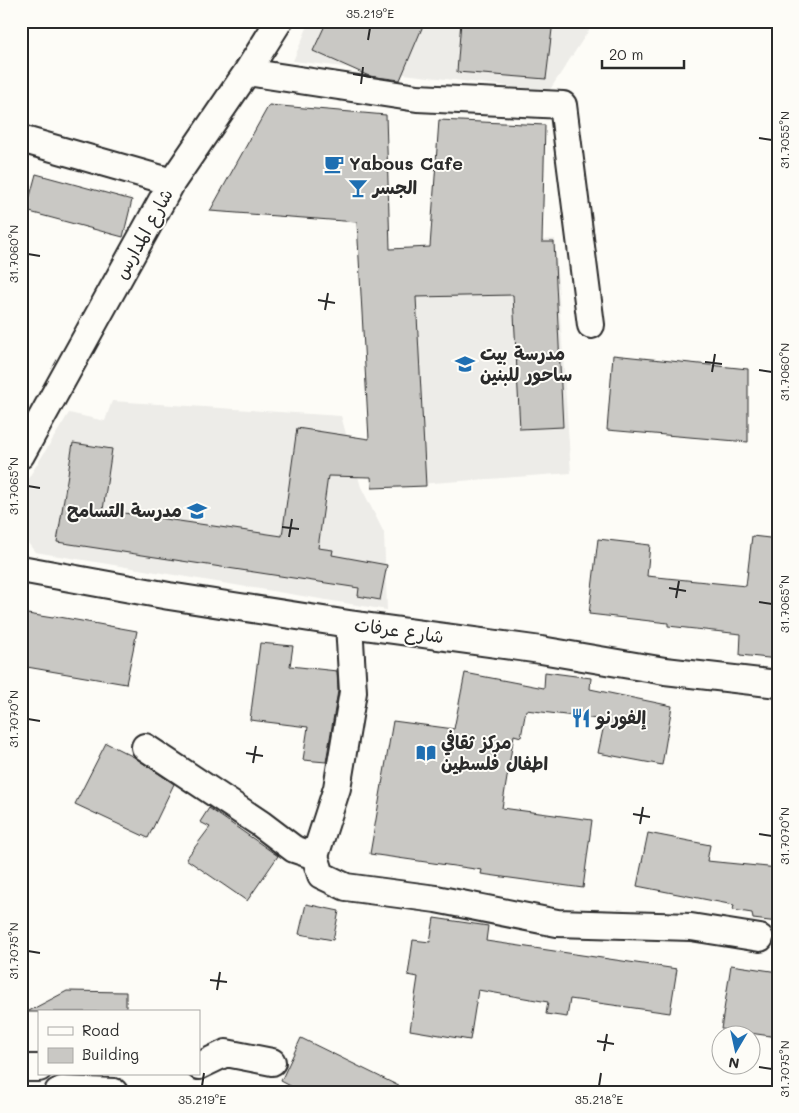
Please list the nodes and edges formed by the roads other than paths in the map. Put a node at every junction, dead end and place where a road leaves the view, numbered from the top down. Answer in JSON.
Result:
{"nodes":[{"id":1,"x":279,"y":21,"type":"edge"},
{"id":2,"x":247,"y":72,"type":"junction"},
{"id":3,"x":21,"y":138,"type":"edge"},
{"id":4,"x":172,"y":182,"type":"junction"},
{"id":5,"x":591,"y":325,"type":"dead end"},
{"id":6,"x":21,"y":454,"type":"edge"},
{"id":7,"x":21,"y":569,"type":"edge"},
{"id":8,"x":349,"y":624,"type":"junction"},
{"id":9,"x":778,"y":684,"type":"edge"},
{"id":10,"x":145,"y":747,"type":"dead end"},
{"id":11,"x":316,"y":856,"type":"junction"},
{"id":12,"x":760,"y":938,"type":"dead end"},
{"id":13,"x":272,"y":1062,"type":"dead end"},
{"id":14,"x":200,"y":1066,"type":"edge"},
{"id":15,"x":21,"y":1068,"type":"edge"},
{"id":16,"x":38,"y":1068,"type":"edge"},
{"id":17,"x":58,"y":1092,"type":"edge"},
{"id":18,"x":114,"y":1092,"type":"edge"}],
"edges":[{"from":1,"to":2,"type":"street","name":"شارع المدارس"},
{"from":2,"to":4,"type":"street","name":"شارع المدارس"},
{"from":2,"to":5,"type":"street"},
{"from":3,"to":4,"type":"street"},
{"from":4,"to":6,"type":"street","name":"شارع المدارس"},
{"from":7,"to":8,"type":"street","name":"شارع عرفات"},
{"from":8,"to":9,"type":"street","name":"شارع عرفات"},
{"from":8,"to":11,"type":"street"},
{"from":10,"to":11,"type":"street"},
{"from":11,"to":12,"type":"street"},
{"from":13,"to":14,"type":"street"},
{"from":15,"to":16,"type":"street"},
{"from":17,"to":18,"type":"street"}]}
